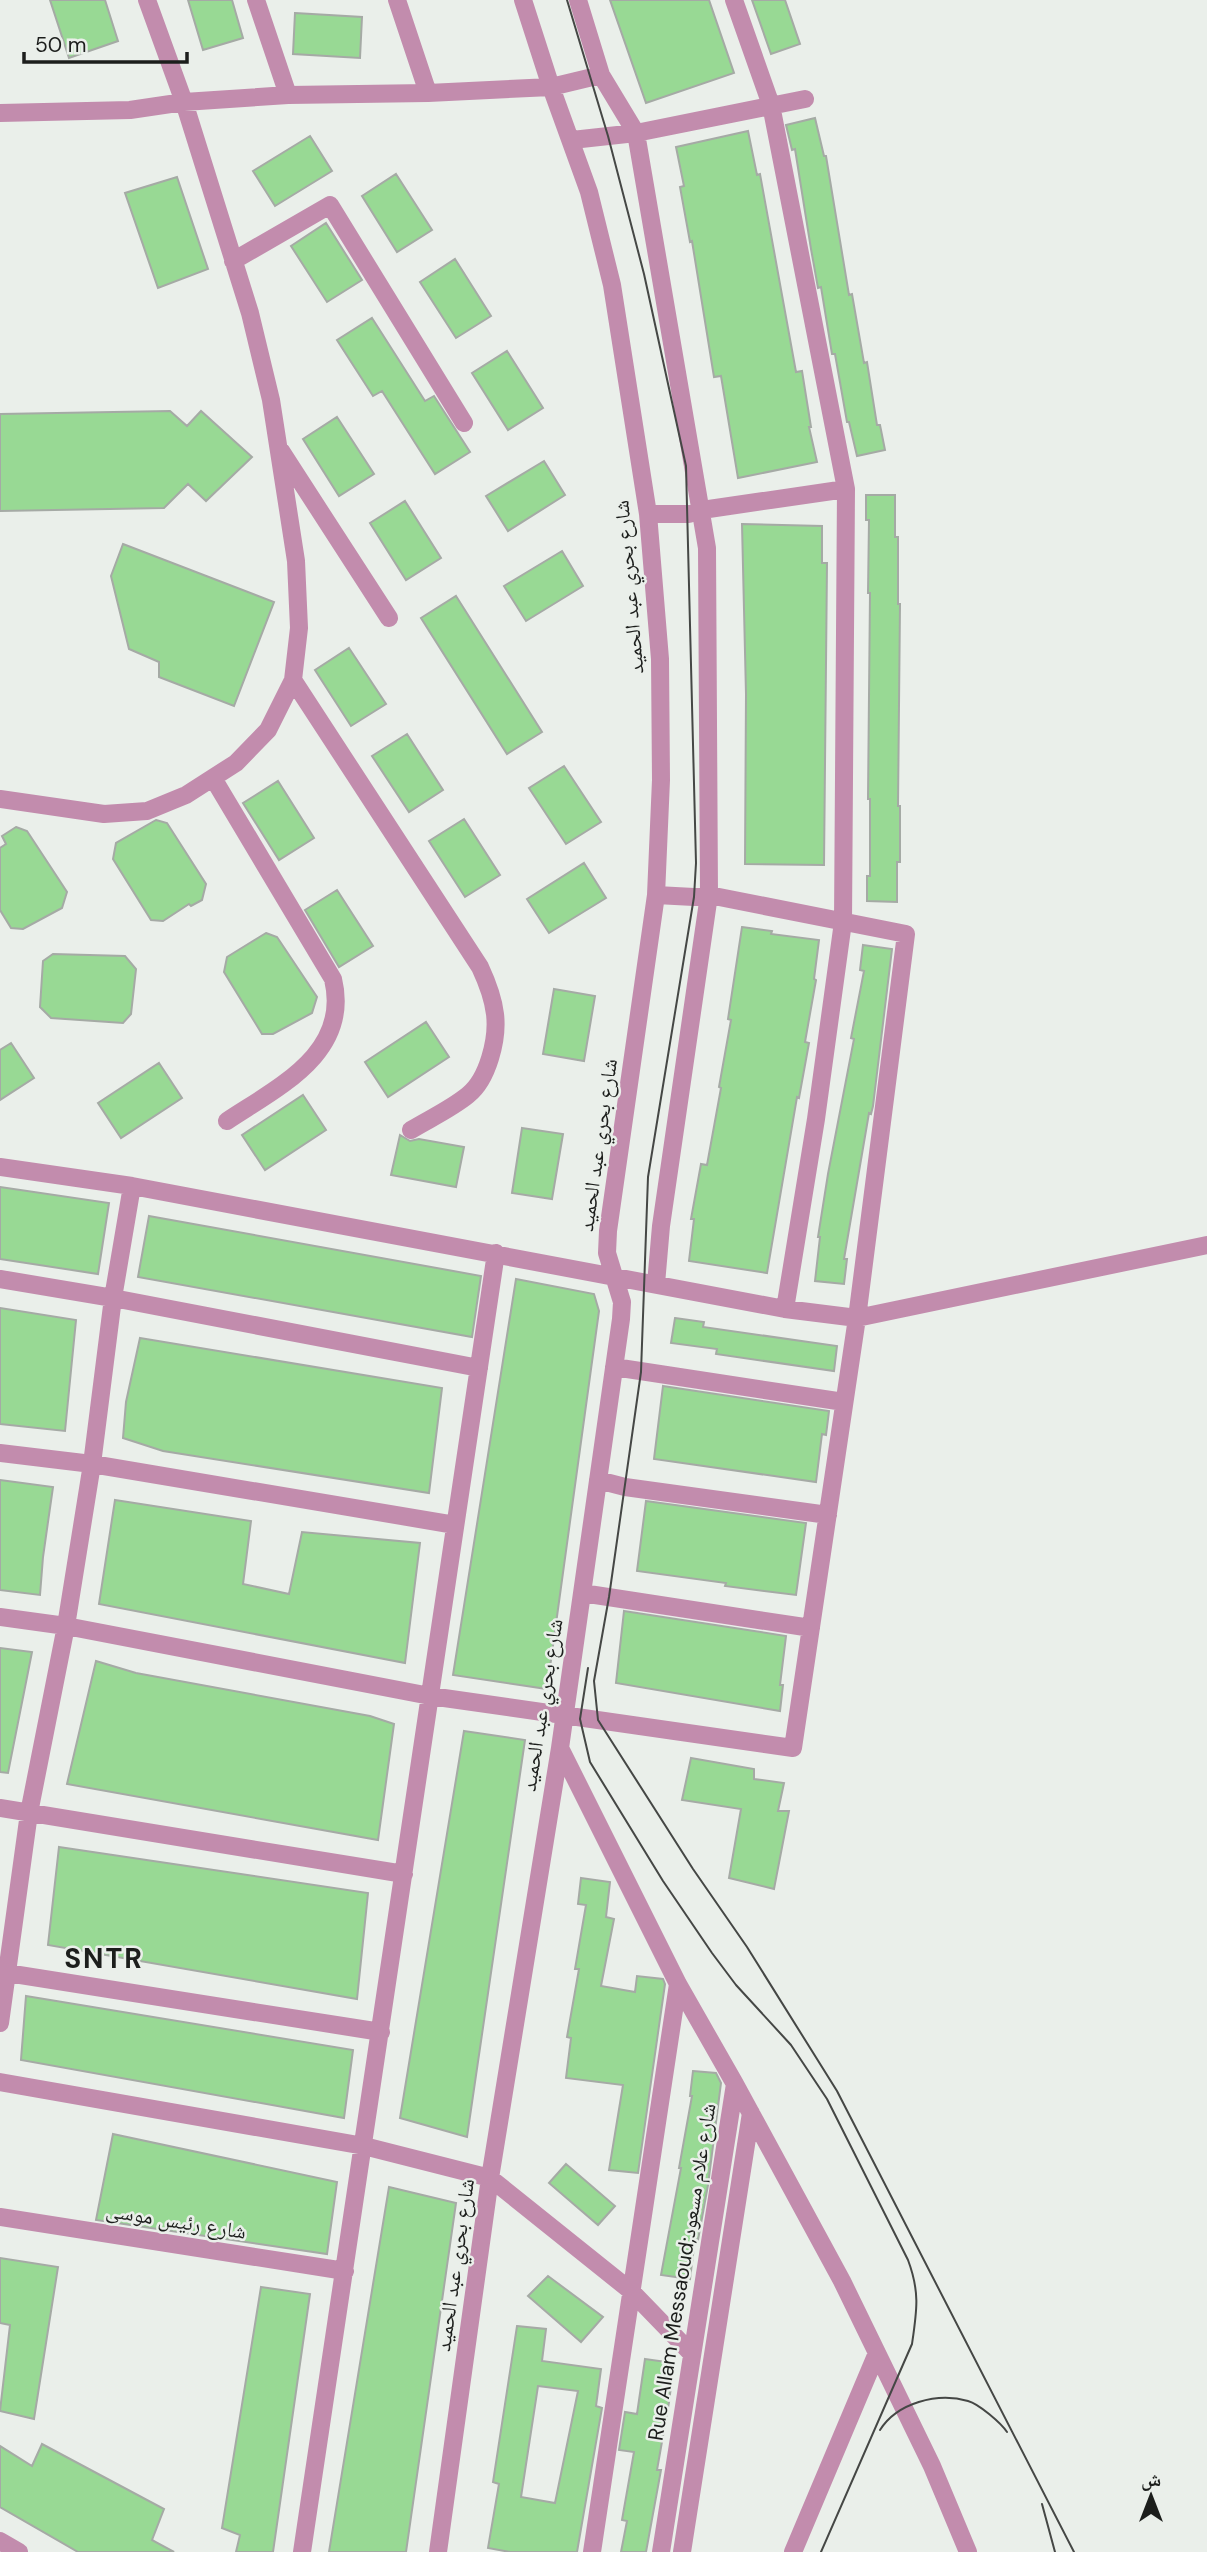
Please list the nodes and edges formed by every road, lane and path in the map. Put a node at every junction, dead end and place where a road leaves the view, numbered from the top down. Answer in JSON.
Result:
{"nodes":[{"id":1,"x":147,"y":0,"type":"edge"},
{"id":2,"x":256,"y":0,"type":"edge"},
{"id":3,"x":397,"y":0,"type":"edge"},
{"id":4,"x":523,"y":0,"type":"edge"},
{"id":5,"x":578,"y":0,"type":"edge"},
{"id":6,"x":734,"y":0,"type":"edge"},
{"id":7,"x":601,"y":75,"type":"junction"},
{"id":8,"x":551,"y":87,"type":"junction"},
{"id":9,"x":428,"y":93,"type":"junction"},
{"id":10,"x":288,"y":95,"type":"junction"},
{"id":11,"x":805,"y":99,"type":"dead end"},
{"id":12,"x":184,"y":102,"type":"junction"},
{"id":13,"x":771,"y":105,"type":"junction"},
{"id":14,"x":0,"y":113,"type":"edge"},
{"id":15,"x":636,"y":133,"type":"junction"},
{"id":16,"x":572,"y":140,"type":"junction"},
{"id":17,"x":233,"y":261,"type":"junction"},
{"id":18,"x":464,"y":423,"type":"dead end"},
{"id":19,"x":278,"y":446,"type":"junction"},
{"id":20,"x":846,"y":489,"type":"junction"},
{"id":21,"x":702,"y":510,"type":"junction"},
{"id":22,"x":648,"y":514,"type":"junction"},
{"id":23,"x":389,"y":618,"type":"dead end"},
{"id":24,"x":293,"y":680,"type":"junction"},
{"id":25,"x":213,"y":778,"type":"junction"},
{"id":26,"x":0,"y":799,"type":"edge"},
{"id":27,"x":656,"y":895,"type":"junction"},
{"id":28,"x":709,"y":895,"type":"junction"},
{"id":29,"x":843,"y":922,"type":"junction"},
{"id":30,"x":227,"y":1121,"type":"dead end"},
{"id":31,"x":411,"y":1130,"type":"dead end"},
{"id":32,"x":0,"y":1167,"type":"edge"},
{"id":33,"x":132,"y":1186,"type":"junction"},
{"id":34,"x":1207,"y":1245,"type":"edge"},
{"id":35,"x":496,"y":1253,"type":"junction"},
{"id":36,"x":612,"y":1275,"type":"junction"},
{"id":37,"x":0,"y":1279,"type":"edge"},
{"id":38,"x":656,"y":1284,"type":"junction"},
{"id":39,"x":113,"y":1298,"type":"junction"},
{"id":40,"x":785,"y":1309,"type":"junction"},
{"id":41,"x":857,"y":1318,"type":"junction"},
{"id":42,"x":614,"y":1367,"type":"junction"},
{"id":43,"x":479,"y":1368,"type":"junction"},
{"id":44,"x":844,"y":1402,"type":"junction"},
{"id":45,"x":0,"y":1453,"type":"edge"},
{"id":46,"x":92,"y":1464,"type":"junction"},
{"id":47,"x":598,"y":1480,"type":"junction"},
{"id":48,"x":828,"y":1515,"type":"junction"},
{"id":49,"x":455,"y":1525,"type":"junction"},
{"id":50,"x":582,"y":1593,"type":"junction"},
{"id":51,"x":0,"y":1617,"type":"edge"},
{"id":52,"x":66,"y":1626,"type":"junction"},
{"id":53,"x":811,"y":1628,"type":"junction"},
{"id":54,"x":430,"y":1696,"type":"junction"},
{"id":55,"x":565,"y":1715,"type":"junction"},
{"id":56,"x":560,"y":1748,"type":"junction"},
{"id":57,"x":0,"y":1808,"type":"edge"},
{"id":58,"x":29,"y":1813,"type":"junction"},
{"id":59,"x":404,"y":1874,"type":"junction"},
{"id":60,"x":4,"y":1972,"type":"edge"},
{"id":61,"x":678,"y":1984,"type":"junction"},
{"id":62,"x":0,"y":2023,"type":"edge"},
{"id":63,"x":381,"y":2032,"type":"junction"},
{"id":64,"x":0,"y":2082,"type":"edge"},
{"id":65,"x":735,"y":2084,"type":"junction"},
{"id":66,"x":751,"y":2113,"type":"junction"},
{"id":67,"x":364,"y":2146,"type":"junction"},
{"id":68,"x":490,"y":2178,"type":"junction"},
{"id":69,"x":0,"y":2217,"type":"edge"},
{"id":70,"x":345,"y":2271,"type":"junction"},
{"id":71,"x":631,"y":2291,"type":"junction"},
{"id":72,"x":691,"y":2353,"type":"junction"},
{"id":73,"x":877,"y":2353,"type":"junction"},
{"id":74,"x":0,"y":2541,"type":"edge"},
{"id":75,"x":19,"y":2552,"type":"edge"},
{"id":76,"x":302,"y":2552,"type":"edge"},
{"id":77,"x":438,"y":2552,"type":"edge"},
{"id":78,"x":592,"y":2552,"type":"edge"},
{"id":79,"x":661,"y":2552,"type":"edge"},
{"id":80,"x":682,"y":2552,"type":"edge"},
{"id":81,"x":793,"y":2552,"type":"edge"},
{"id":82,"x":968,"y":2552,"type":"edge"}],
"edges":[{"from":1,"to":12,"type":"street"},
{"from":2,"to":10,"type":"street"},
{"from":3,"to":9,"type":"street"},
{"from":4,"to":8,"type":"street","name":"شارع بحري عبد الحميد"},
{"from":5,"to":7,"type":"street"},
{"from":6,"to":13,"type":"street"},
{"from":7,"to":8,"type":"street"},
{"from":7,"to":15,"type":"street"},
{"from":8,"to":9,"type":"street"},
{"from":8,"to":16,"type":"street","name":"شارع بحري عبد الحميد"},
{"from":9,"to":10,"type":"street"},
{"from":10,"to":12,"type":"street"},
{"from":11,"to":13,"type":"street"},
{"from":12,"to":14,"type":"street"},
{"from":12,"to":17,"type":"street"},
{"from":13,"to":15,"type":"street"},
{"from":13,"to":20,"type":"street"},
{"from":15,"to":16,"type":"street"},
{"from":15,"to":21,"type":"street"},
{"from":16,"to":22,"type":"street","name":"شارع بحري عبد الحميد"},
{"from":17,"to":18,"type":"street"},
{"from":17,"to":19,"type":"street"},
{"from":19,"to":23,"type":"street"},
{"from":19,"to":24,"type":"street"},
{"from":20,"to":21,"type":"street"},
{"from":20,"to":29,"type":"street"},
{"from":21,"to":22,"type":"street"},
{"from":21,"to":28,"type":"street"},
{"from":22,"to":27,"type":"street","name":"شارع بحري عبد الحميد"},
{"from":24,"to":25,"type":"street"},
{"from":24,"to":31,"type":"street"},
{"from":25,"to":26,"type":"street"},
{"from":25,"to":30,"type":"street"},
{"from":27,"to":28,"type":"street"},
{"from":27,"to":36,"type":"street","name":"شارع بحري عبد الحميد"},
{"from":28,"to":29,"type":"street"},
{"from":28,"to":38,"type":"street"},
{"from":29,"to":40,"type":"street"},
{"from":29,"to":41,"type":"street"},
{"from":32,"to":33,"type":"street"},
{"from":33,"to":35,"type":"street"},
{"from":33,"to":39,"type":"street"},
{"from":34,"to":41,"type":"street"},
{"from":35,"to":36,"type":"street"},
{"from":35,"to":43,"type":"street"},
{"from":36,"to":38,"type":"street"},
{"from":36,"to":42,"type":"street","name":"شارع بحري عبد الحميد"},
{"from":37,"to":39,"type":"street"},
{"from":38,"to":40,"type":"street"},
{"from":39,"to":43,"type":"street"},
{"from":39,"to":46,"type":"street"},
{"from":40,"to":41,"type":"street"},
{"from":41,"to":44,"type":"street"},
{"from":42,"to":44,"type":"street"},
{"from":42,"to":47,"type":"street","name":"شارع بحري عبد الحميد"},
{"from":43,"to":49,"type":"street"},
{"from":44,"to":48,"type":"street"},
{"from":45,"to":46,"type":"street"},
{"from":46,"to":49,"type":"street"},
{"from":46,"to":52,"type":"street"},
{"from":47,"to":48,"type":"street"},
{"from":47,"to":50,"type":"street","name":"شارع بحري عبد الحميد"},
{"from":48,"to":53,"type":"street"},
{"from":49,"to":54,"type":"street"},
{"from":50,"to":53,"type":"street"},
{"from":50,"to":55,"type":"street","name":"شارع بحري عبد الحميد"},
{"from":51,"to":52,"type":"street"},
{"from":52,"to":54,"type":"street"},
{"from":52,"to":58,"type":"street"},
{"from":53,"to":55,"type":"street"},
{"from":54,"to":55,"type":"street"},
{"from":54,"to":59,"type":"street"},
{"from":55,"to":56,"type":"street","name":"شارع بحري عبد الحميد"},
{"from":56,"to":61,"type":"street","name":"Rue Allam Messaoud;شارع علام مسعود"},
{"from":56,"to":68,"type":"street","name":"شارع بحري عبد الحميد"},
{"from":57,"to":58,"type":"street"},
{"from":58,"to":59,"type":"street"},
{"from":58,"to":60,"type":"street"},
{"from":59,"to":63,"type":"street"},
{"from":60,"to":62,"type":"street"},
{"from":60,"to":63,"type":"street"},
{"from":61,"to":65,"type":"street","name":"Rue Allam Messaoud;شارع علام مسعود"},
{"from":61,"to":71,"type":"street"},
{"from":63,"to":67,"type":"street"},
{"from":64,"to":67,"type":"street"},
{"from":65,"to":66,"type":"street"},
{"from":65,"to":72,"type":"street","name":"Rue Allam Messaoud;شارع علام مسعود"},
{"from":66,"to":73,"type":"street"},
{"from":66,"to":80,"type":"street"},
{"from":67,"to":68,"type":"street"},
{"from":67,"to":70,"type":"street"},
{"from":68,"to":71,"type":"street"},
{"from":68,"to":77,"type":"street","name":"شارع بحري عبد الحميد"},
{"from":69,"to":70,"type":"street","name":"شارع رئيس موسى"},
{"from":70,"to":76,"type":"street"},
{"from":71,"to":72,"type":"street"},
{"from":71,"to":78,"type":"street"},
{"from":72,"to":79,"type":"street","name":"Rue Allam Messaoud;شارع علام مسعود"},
{"from":73,"to":81,"type":"street"},
{"from":73,"to":82,"type":"street"},
{"from":74,"to":75,"type":"street"}]}
